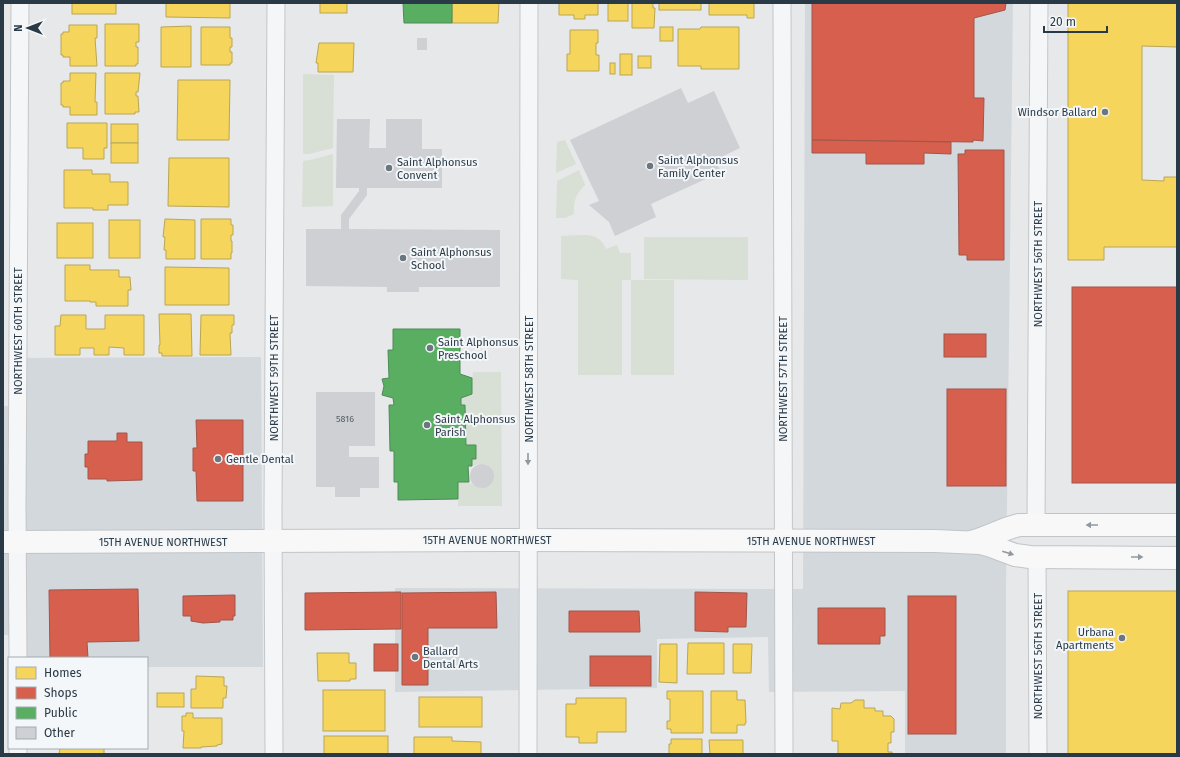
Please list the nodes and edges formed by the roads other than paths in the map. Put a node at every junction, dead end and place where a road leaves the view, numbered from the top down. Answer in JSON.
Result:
{"nodes":[{"id":1,"x":20,"y":3,"type":"edge"},
{"id":2,"x":276,"y":3,"type":"edge"},
{"id":3,"x":529,"y":3,"type":"edge"},
{"id":4,"x":782,"y":3,"type":"edge"},
{"id":5,"x":1039,"y":3,"type":"edge"},
{"id":6,"x":1036,"y":524,"type":"junction"},
{"id":7,"x":1177,"y":525,"type":"edge"},
{"id":8,"x":528,"y":540,"type":"junction"},
{"id":9,"x":273,"y":541,"type":"junction"},
{"id":10,"x":784,"y":541,"type":"junction"},
{"id":11,"x":10,"y":542,"type":"edge"},
{"id":12,"x":970,"y":542,"type":"junction"},
{"id":13,"x":1038,"y":557,"type":"junction"},
{"id":14,"x":1177,"y":558,"type":"edge"},
{"id":15,"x":18,"y":657,"type":"edge"},
{"id":16,"x":274,"y":754,"type":"edge"},
{"id":17,"x":528,"y":754,"type":"edge"},
{"id":18,"x":784,"y":754,"type":"edge"},
{"id":19,"x":1038,"y":754,"type":"edge"}],
"edges":[{"from":1,"to":11,"type":"street","name":"NORTHWEST 60TH STREET"},
{"from":2,"to":9,"type":"street","name":"NORTHWEST 59TH STREET"},
{"from":3,"to":8,"type":"street","name":"NORTHWEST 58TH STREET","one_way":true},
{"from":4,"to":10,"type":"street","name":"NORTHWEST 57TH STREET"},
{"from":5,"to":6,"type":"street","name":"NORTHWEST 56TH STREET"},
{"from":7,"to":6,"type":"main road","name":"15TH AVENUE NORTHWEST","one_way":true},
{"from":6,"to":12,"type":"main road","name":"15TH AVENUE NORTHWEST"},
{"from":8,"to":9,"type":"main road","name":"15TH AVENUE NORTHWEST"},
{"from":8,"to":10,"type":"main road","name":"15TH AVENUE NORTHWEST"},
{"from":8,"to":17,"type":"street","name":"NORTHWEST 58TH STREET"},
{"from":9,"to":11,"type":"main road","name":"15TH AVENUE NORTHWEST"},
{"from":9,"to":16,"type":"street","name":"NORTHWEST 59TH STREET"},
{"from":10,"to":12,"type":"main road","name":"15TH AVENUE NORTHWEST"},
{"from":10,"to":18,"type":"street","name":"NORTHWEST 57TH STREET"},
{"from":11,"to":15,"type":"street","name":"NORTHWEST 60TH STREET"},
{"from":12,"to":13,"type":"main road","name":"15TH AVENUE NORTHWEST","one_way":true},
{"from":13,"to":14,"type":"main road","name":"15TH AVENUE NORTHWEST","one_way":true},
{"from":13,"to":19,"type":"street","name":"NORTHWEST 56TH STREET"}]}
